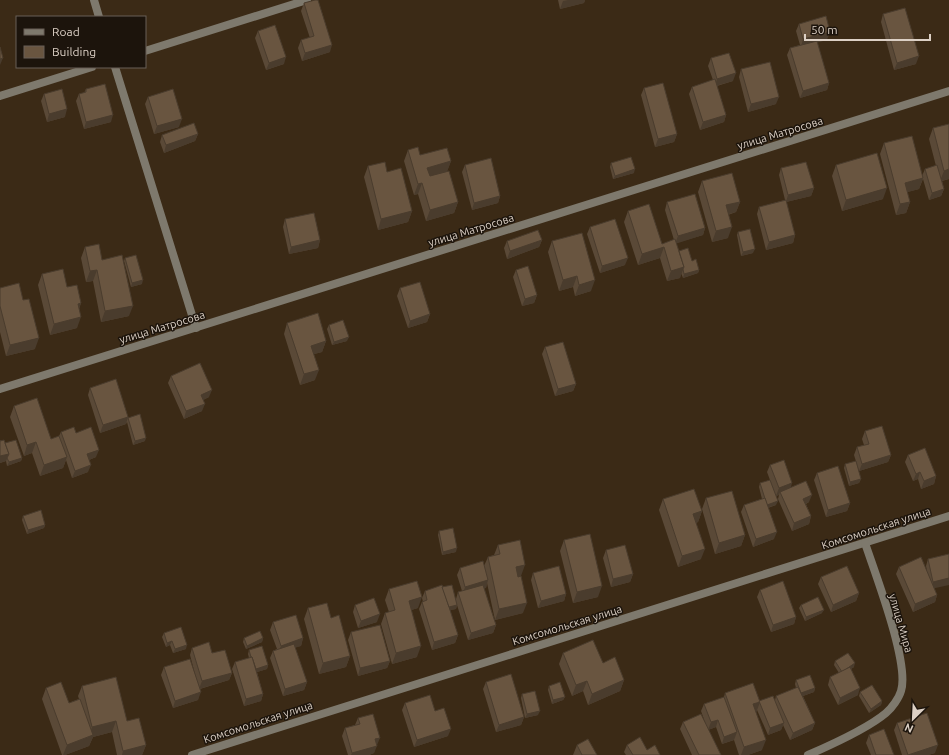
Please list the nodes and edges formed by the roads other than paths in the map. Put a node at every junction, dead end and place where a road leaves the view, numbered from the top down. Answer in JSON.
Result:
{"nodes":[{"id":1,"x":94,"y":0,"type":"edge"},
{"id":2,"x":307,"y":0,"type":"edge"},
{"id":3,"x":99,"y":16,"type":"edge"},
{"id":4,"x":146,"y":50,"type":"edge"},
{"id":5,"x":89,"y":68,"type":"edge"},
{"id":6,"x":115,"y":68,"type":"edge"},
{"id":7,"x":949,"y":91,"type":"edge"},
{"id":8,"x":0,"y":96,"type":"edge"},
{"id":9,"x":196,"y":328,"type":"junction"},
{"id":10,"x":0,"y":389,"type":"edge"},
{"id":11,"x":949,"y":516,"type":"edge"},
{"id":12,"x":866,"y":543,"type":"junction"},
{"id":13,"x":192,"y":755,"type":"edge"},
{"id":14,"x":808,"y":755,"type":"edge"}],
"edges":[{"from":1,"to":3,"type":"street"},
{"from":2,"to":4,"type":"street"},
{"from":5,"to":8,"type":"street"},
{"from":6,"to":9,"type":"street"},
{"from":7,"to":9,"type":"street","name":"улица Матросова"},
{"from":9,"to":10,"type":"street","name":"улица Матросова"},
{"from":11,"to":12,"type":"street","name":"Комсомольская улица"},
{"from":12,"to":13,"type":"street","name":"Комсомольская улица"},
{"from":12,"to":14,"type":"street","name":"улица Мира"}]}
